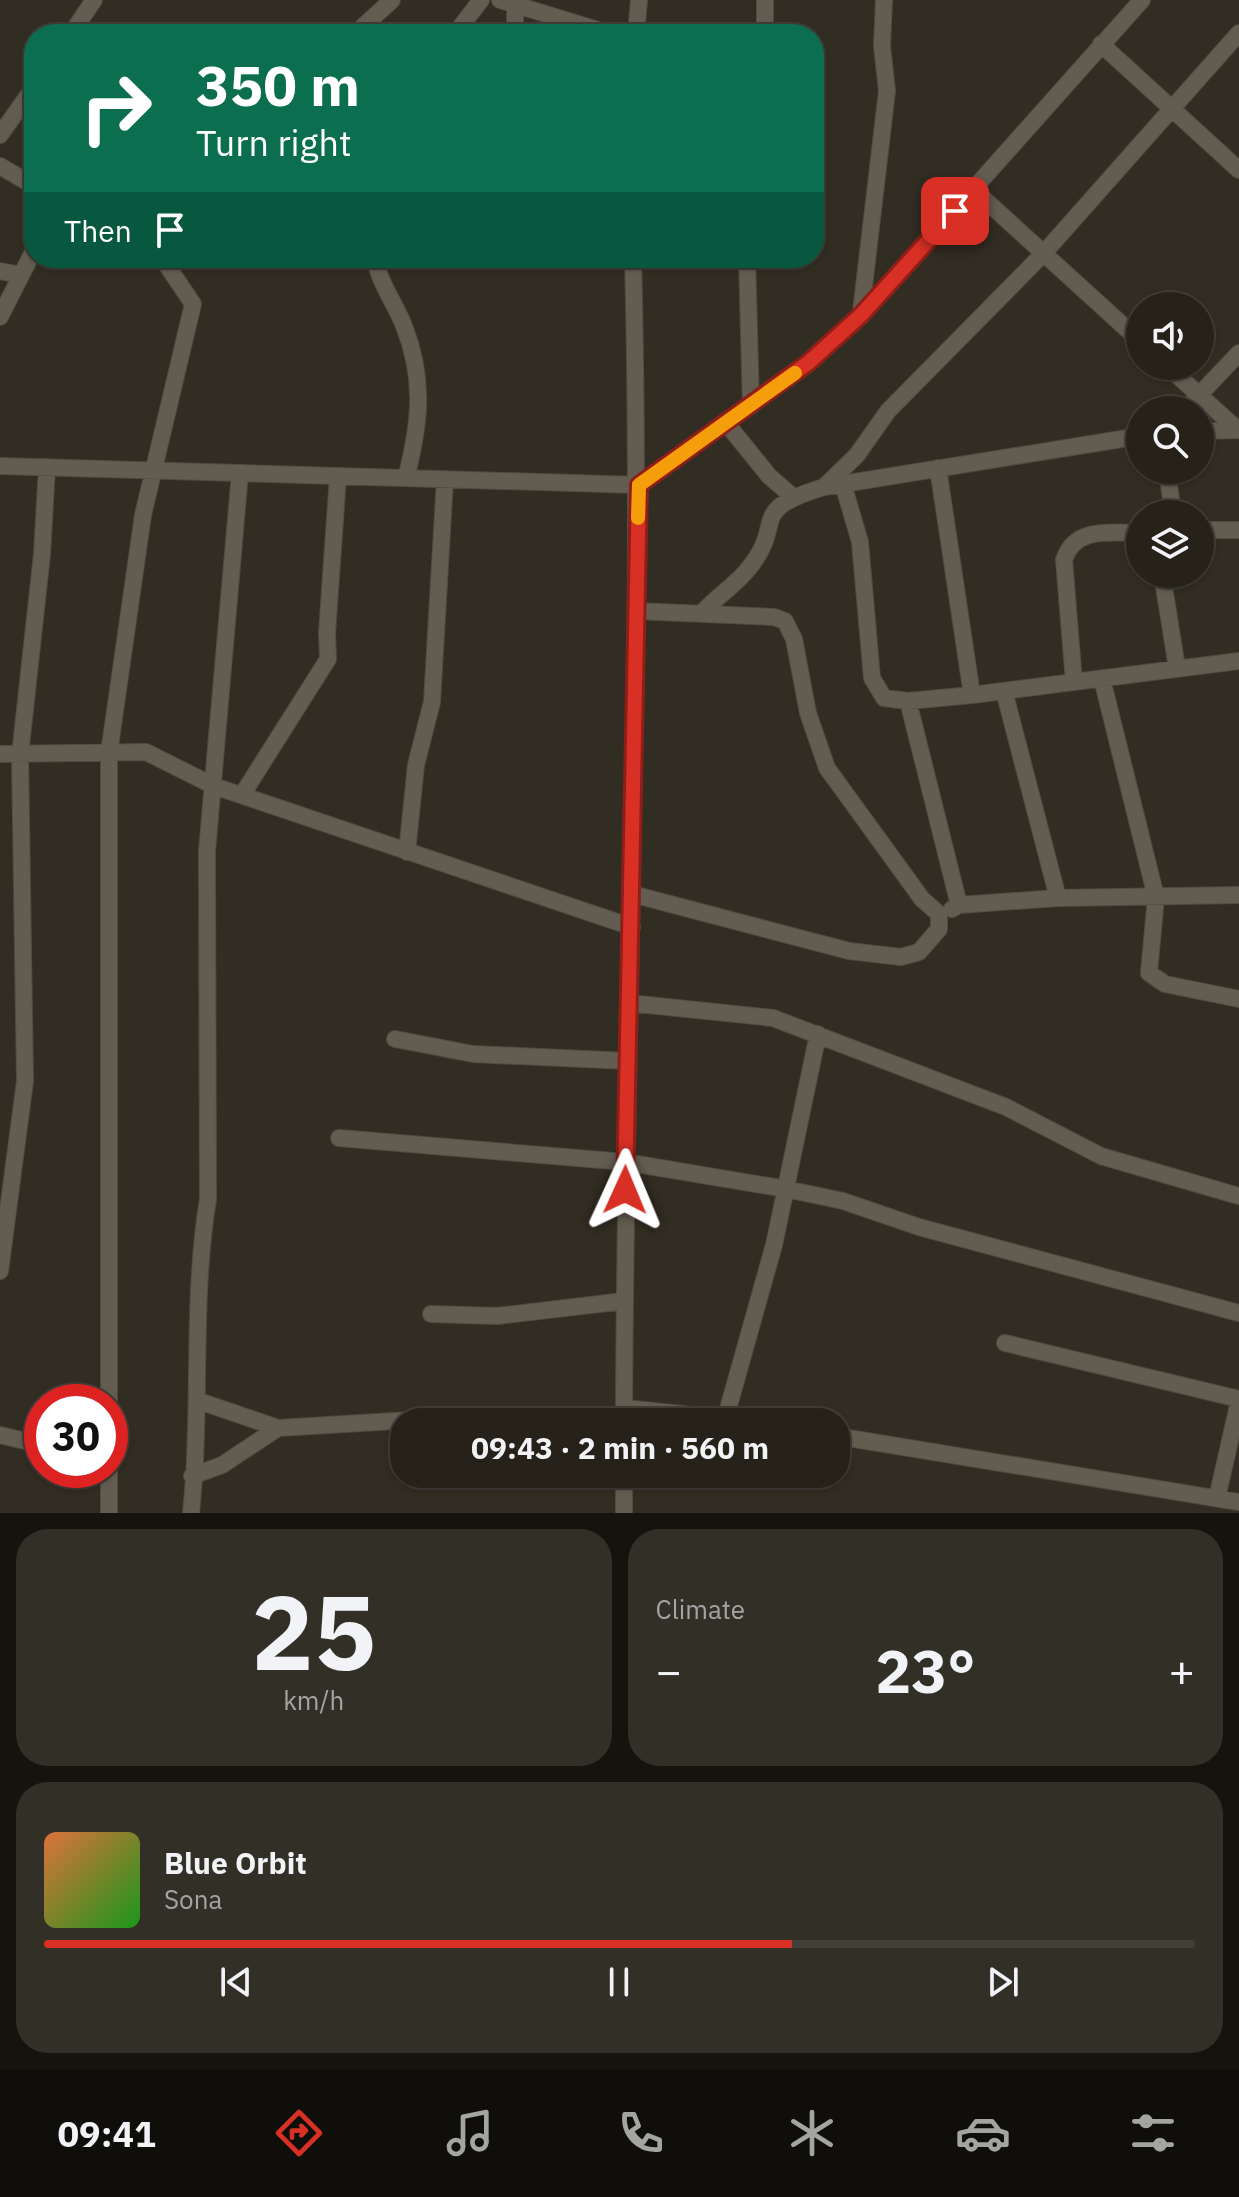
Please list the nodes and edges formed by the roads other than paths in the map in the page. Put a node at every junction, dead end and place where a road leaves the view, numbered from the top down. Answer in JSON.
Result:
{"nodes":[{"id":1,"x":94,"y":0,"type":"edge"},
{"id":2,"x":392,"y":0,"type":"edge"},
{"id":3,"x":481,"y":0,"type":"edge"},
{"id":4,"x":639,"y":0,"type":"edge"},
{"id":5,"x":765,"y":0,"type":"edge"},
{"id":6,"x":884,"y":0,"type":"edge"},
{"id":7,"x":1142,"y":0,"type":"edge"},
{"id":8,"x":519,"y":3,"type":"edge"},
{"id":9,"x":78,"y":24,"type":"edge"},
{"id":10,"x":366,"y":24,"type":"edge"},
{"id":11,"x":463,"y":24,"type":"edge"},
{"id":12,"x":516,"y":24,"type":"edge"},
{"id":13,"x":581,"y":24,"type":"edge"},
{"id":14,"x":637,"y":24,"type":"edge"},
{"id":15,"x":765,"y":24,"type":"edge"},
{"id":16,"x":1236,"y":43,"type":"edge"},
{"id":17,"x":1101,"y":44,"type":"junction"},
{"id":18,"x":24,"y":101,"type":"edge"},
{"id":19,"x":1172,"y":108,"type":"junction"},
{"id":20,"x":0,"y":135,"type":"edge"},
{"id":21,"x":0,"y":166,"type":"edge"},
{"id":22,"x":1239,"y":170,"type":"edge"},
{"id":23,"x":24,"y":180,"type":"edge"},
{"id":24,"x":974,"y":190,"type":"junction"},
{"id":25,"x":1043,"y":254,"type":"junction"},
{"id":26,"x":25,"y":268,"type":"edge"},
{"id":27,"x":166,"y":268,"type":"edge"},
{"id":28,"x":378,"y":268,"type":"edge"},
{"id":29,"x":633,"y":268,"type":"edge"},
{"id":30,"x":747,"y":268,"type":"edge"},
{"id":31,"x":0,"y":271,"type":"edge"},
{"id":32,"x":21,"y":275,"type":"junction"},
{"id":33,"x":861,"y":315,"type":"junction"},
{"id":34,"x":0,"y":317,"type":"edge"},
{"id":35,"x":1126,"y":328,"type":"edge"},
{"id":36,"x":1239,"y":353,"type":"edge"},
{"id":37,"x":1182,"y":380,"type":"edge"},
{"id":38,"x":1199,"y":395,"type":"junction"},
{"id":39,"x":751,"y":406,"type":"junction"},
{"id":40,"x":727,"y":424,"type":"junction"},
{"id":41,"x":1239,"y":430,"type":"edge"},
{"id":42,"x":1214,"y":431,"type":"edge"},
{"id":43,"x":1126,"y":438,"type":"edge"},
{"id":44,"x":0,"y":466,"type":"edge"},
{"id":45,"x":47,"y":467,"type":"junction"},
{"id":46,"x":938,"y":468,"type":"junction"},
{"id":47,"x":152,"y":471,"type":"junction"},
{"id":48,"x":240,"y":473,"type":"junction"},
{"id":49,"x":338,"y":476,"type":"junction"},
{"id":50,"x":406,"y":478,"type":"junction"},
{"id":51,"x":445,"y":479,"type":"junction"},
{"id":52,"x":843,"y":484,"type":"junction"},
{"id":53,"x":639,"y":485,"type":"junction"},
{"id":54,"x":824,"y":487,"type":"junction"},
{"id":55,"x":792,"y":496,"type":"junction"},
{"id":56,"x":1214,"y":530,"type":"edge"},
{"id":57,"x":1239,"y":530,"type":"edge"},
{"id":58,"x":1126,"y":534,"type":"edge"},
{"id":59,"x":1164,"y":588,"type":"edge"},
{"id":60,"x":636,"y":611,"type":"junction"},
{"id":61,"x":703,"y":612,"type":"junction"},
{"id":62,"x":1239,"y":661,"type":"edge"},
{"id":63,"x":1177,"y":668,"type":"junction"},
{"id":64,"x":1102,"y":679,"type":"junction"},
{"id":65,"x":1074,"y":682,"type":"junction"},
{"id":66,"x":1004,"y":691,"type":"junction"},
{"id":67,"x":972,"y":695,"type":"junction"},
{"id":68,"x":908,"y":701,"type":"junction"},
{"id":69,"x":109,"y":753,"type":"junction"},
{"id":70,"x":0,"y":754,"type":"edge"},
{"id":71,"x":20,"y":755,"type":"junction"},
{"id":72,"x":214,"y":786,"type":"junction"},
{"id":73,"x":242,"y":795,"type":"junction"},
{"id":74,"x":407,"y":852,"type":"junction"},
{"id":75,"x":632,"y":894,"type":"junction"},
{"id":76,"x":1239,"y":895,"type":"edge"},
{"id":77,"x":1156,"y":897,"type":"junction"},
{"id":78,"x":1058,"y":898,"type":"junction"},
{"id":79,"x":959,"y":905,"type":"junction"},
{"id":80,"x":939,"y":914,"type":"junction"},
{"id":81,"x":632,"y":927,"type":"junction"},
{"id":82,"x":1239,"y":999,"type":"edge"},
{"id":83,"x":629,"y":1003,"type":"junction"},
{"id":84,"x":818,"y":1034,"type":"junction"},
{"id":85,"x":395,"y":1039,"type":"dead end"},
{"id":86,"x":628,"y":1061,"type":"junction"},
{"id":87,"x":339,"y":1138,"type":"dead end"},
{"id":88,"x":625,"y":1162,"type":"junction"},
{"id":89,"x":786,"y":1189,"type":"junction"},
{"id":90,"x":1239,"y":1196,"type":"edge"},
{"id":91,"x":0,"y":1271,"type":"edge"},
{"id":92,"x":624,"y":1301,"type":"junction"},
{"id":93,"x":1239,"y":1313,"type":"edge"},
{"id":94,"x":431,"y":1314,"type":"dead end"},
{"id":95,"x":1005,"y":1343,"type":"dead end"},
{"id":96,"x":110,"y":1384,"type":"edge"},
{"id":97,"x":1239,"y":1400,"type":"edge"},
{"id":98,"x":199,"y":1401,"type":"junction"},
{"id":99,"x":624,"y":1408,"type":"edge"},
{"id":100,"x":728,"y":1408,"type":"edge"},
{"id":101,"x":390,"y":1421,"type":"edge"},
{"id":102,"x":278,"y":1428,"type":"junction"},
{"id":103,"x":0,"y":1435,"type":"edge"},
{"id":104,"x":850,"y":1438,"type":"edge"},
{"id":105,"x":24,"y":1441,"type":"edge"},
{"id":106,"x":192,"y":1476,"type":"junction"},
{"id":107,"x":109,"y":1488,"type":"edge"},
{"id":108,"x":624,"y":1488,"type":"edge"},
{"id":109,"x":1217,"y":1498,"type":"junction"},
{"id":110,"x":1239,"y":1502,"type":"edge"},
{"id":111,"x":109,"y":1513,"type":"edge"},
{"id":112,"x":191,"y":1513,"type":"edge"},
{"id":113,"x":624,"y":1513,"type":"edge"}],
"edges":[{"from":1,"to":9,"type":"street"},
{"from":2,"to":10,"type":"street"},
{"from":3,"to":11,"type":"street"},
{"from":4,"to":14,"type":"street"},
{"from":5,"to":15,"type":"street"},
{"from":6,"to":33,"type":"street"},
{"from":7,"to":17,"type":"street"},
{"from":8,"to":12,"type":"street"},
{"from":8,"to":13,"type":"street"},
{"from":16,"to":19,"type":"street"},
{"from":17,"to":19,"type":"street"},
{"from":17,"to":24,"type":"street"},
{"from":18,"to":20,"type":"street"},
{"from":19,"to":22,"type":"street"},
{"from":19,"to":25,"type":"street"},
{"from":21,"to":23,"type":"street"},
{"from":24,"to":25,"type":"street"},
{"from":24,"to":33,"type":"street"},
{"from":25,"to":35,"type":"street"},
{"from":25,"to":54,"type":"street"},
{"from":26,"to":32,"type":"street"},
{"from":27,"to":47,"type":"street"},
{"from":28,"to":50,"type":"street"},
{"from":29,"to":53,"type":"street"},
{"from":30,"to":39,"type":"street"},
{"from":31,"to":32,"type":"street"},
{"from":32,"to":34,"type":"street"},
{"from":33,"to":39,"type":"street"},
{"from":36,"to":38,"type":"street"},
{"from":37,"to":38,"type":"street"},
{"from":38,"to":41,"type":"street"},
{"from":39,"to":40,"type":"street"},
{"from":40,"to":53,"type":"street"},
{"from":40,"to":55,"type":"street"},
{"from":41,"to":42,"type":"street"},
{"from":43,"to":46,"type":"street"},
{"from":44,"to":45,"type":"street"},
{"from":45,"to":47,"type":"street"},
{"from":45,"to":71,"type":"street"},
{"from":46,"to":52,"type":"street"},
{"from":46,"to":67,"type":"street"},
{"from":47,"to":48,"type":"street"},
{"from":47,"to":69,"type":"street"},
{"from":48,"to":49,"type":"street"},
{"from":48,"to":72,"type":"street"},
{"from":49,"to":50,"type":"street"},
{"from":49,"to":73,"type":"street"},
{"from":50,"to":51,"type":"street"},
{"from":51,"to":53,"type":"street"},
{"from":51,"to":74,"type":"street"},
{"from":52,"to":54,"type":"street"},
{"from":52,"to":68,"type":"street"},
{"from":53,"to":60,"type":"street"},
{"from":54,"to":55,"type":"street"},
{"from":55,"to":61,"type":"street"},
{"from":56,"to":57,"type":"street"},
{"from":58,"to":65,"type":"street"},
{"from":59,"to":63,"type":"street"},
{"from":60,"to":61,"type":"street"},
{"from":60,"to":75,"type":"street"},
{"from":61,"to":80,"type":"street"},
{"from":62,"to":63,"type":"street"},
{"from":63,"to":64,"type":"street"},
{"from":64,"to":65,"type":"street"},
{"from":64,"to":77,"type":"street"},
{"from":65,"to":66,"type":"street"},
{"from":66,"to":67,"type":"street"},
{"from":66,"to":78,"type":"street"},
{"from":67,"to":68,"type":"street"},
{"from":68,"to":79,"type":"street"},
{"from":69,"to":71,"type":"street"},
{"from":69,"to":72,"type":"street"},
{"from":69,"to":96,"type":"street"},
{"from":70,"to":71,"type":"street"},
{"from":71,"to":91,"type":"street"},
{"from":72,"to":73,"type":"street"},
{"from":72,"to":98,"type":"street"},
{"from":73,"to":74,"type":"street"},
{"from":74,"to":81,"type":"street"},
{"from":75,"to":80,"type":"street"},
{"from":75,"to":81,"type":"street"},
{"from":76,"to":77,"type":"street"},
{"from":77,"to":78,"type":"street"},
{"from":77,"to":82,"type":"street"},
{"from":78,"to":79,"type":"street"},
{"from":79,"to":80,"type":"street"},
{"from":81,"to":83,"type":"street"},
{"from":83,"to":84,"type":"street"},
{"from":83,"to":86,"type":"street"},
{"from":84,"to":89,"type":"street"},
{"from":84,"to":90,"type":"street"},
{"from":85,"to":86,"type":"street"},
{"from":86,"to":88,"type":"street"},
{"from":87,"to":88,"type":"street"},
{"from":88,"to":89,"type":"street"},
{"from":88,"to":92,"type":"street"},
{"from":89,"to":93,"type":"street"},
{"from":89,"to":100,"type":"street"},
{"from":92,"to":94,"type":"street"},
{"from":92,"to":99,"type":"street"},
{"from":95,"to":97,"type":"street"},
{"from":97,"to":109,"type":"street"},
{"from":98,"to":102,"type":"street"},
{"from":98,"to":106,"type":"street"},
{"from":101,"to":102,"type":"street"},
{"from":102,"to":106,"type":"street"},
{"from":103,"to":105,"type":"street"},
{"from":104,"to":109,"type":"street"},
{"from":106,"to":112,"type":"street"},
{"from":107,"to":111,"type":"street"},
{"from":108,"to":113,"type":"street"},
{"from":109,"to":110,"type":"street"}]}
